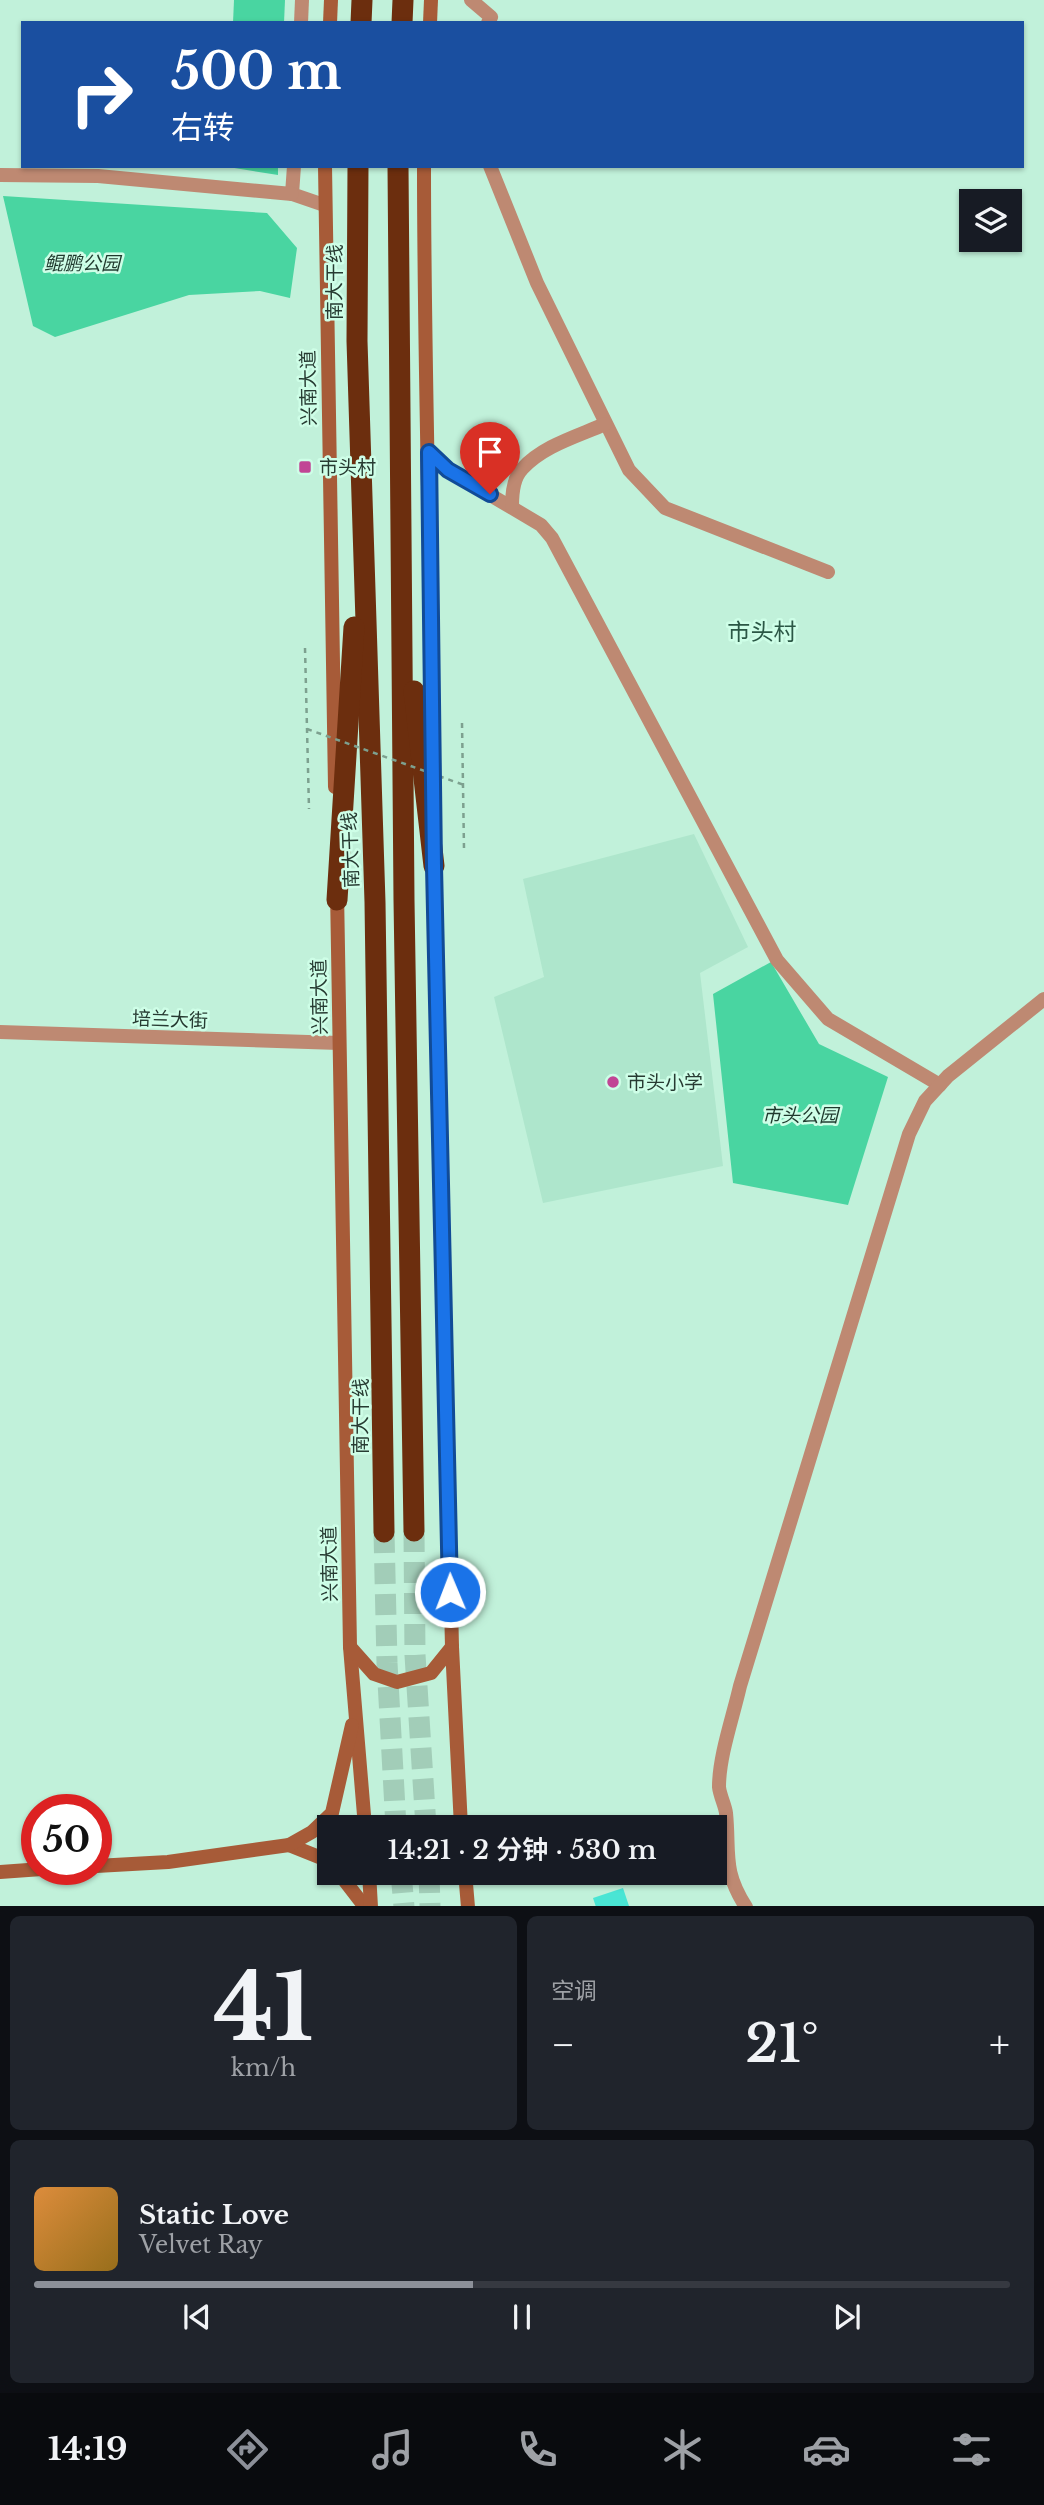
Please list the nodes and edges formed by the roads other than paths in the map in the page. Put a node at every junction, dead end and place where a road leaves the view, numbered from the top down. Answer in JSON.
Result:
{"nodes":[{"id":1,"x":302,"y":0,"type":"edge"},
{"id":2,"x":331,"y":0,"type":"edge"},
{"id":3,"x":362,"y":0,"type":"edge"},
{"id":4,"x":404,"y":0,"type":"edge"},
{"id":5,"x":431,"y":0,"type":"edge"},
{"id":6,"x":471,"y":0,"type":"edge"},
{"id":7,"x":301,"y":21,"type":"edge"},
{"id":8,"x":330,"y":21,"type":"edge"},
{"id":9,"x":361,"y":21,"type":"edge"},
{"id":10,"x":402,"y":21,"type":"edge"},
{"id":11,"x":430,"y":21,"type":"edge"},
{"id":12,"x":489,"y":21,"type":"edge"},
{"id":13,"x":294,"y":168,"type":"edge"},
{"id":14,"x":325,"y":168,"type":"edge"},
{"id":15,"x":358,"y":168,"type":"edge"},
{"id":16,"x":398,"y":168,"type":"edge"},
{"id":17,"x":424,"y":168,"type":"edge"},
{"id":18,"x":491,"y":168,"type":"edge"},
{"id":19,"x":0,"y":175,"type":"edge"},
{"id":20,"x":292,"y":194,"type":"junction"},
{"id":21,"x":324,"y":205,"type":"junction"},
{"id":22,"x":606,"y":424,"type":"junction"},
{"id":23,"x":429,"y":452,"type":"junction"},
{"id":24,"x":362,"y":495,"type":"junction"},
{"id":25,"x":512,"y":506,"type":"junction"},
{"id":26,"x":828,"y":572,"type":"dead end"},
{"id":27,"x":401,"y":580,"type":"junction"},
{"id":28,"x":434,"y":866,"type":"junction"},
{"id":29,"x":337,"y":900,"type":"junction"},
{"id":30,"x":1044,"y":999,"type":"edge"},
{"id":31,"x":0,"y":1032,"type":"edge"},
{"id":32,"x":339,"y":1043,"type":"junction"},
{"id":33,"x":940,"y":1085,"type":"junction"},
{"id":34,"x":414,"y":1531,"type":"tunnel mouth"},
{"id":35,"x":384,"y":1532,"type":"tunnel mouth"},
{"id":36,"x":349,"y":1647,"type":"junction"},
{"id":37,"x":452,"y":1647,"type":"junction"},
{"id":38,"x":355,"y":1712,"type":"junction"},
{"id":39,"x":364,"y":1815,"type":"edge"},
{"id":40,"x":460,"y":1815,"type":"edge"},
{"id":41,"x":289,"y":1845,"type":"junction"},
{"id":42,"x":317,"y":1856,"type":"edge"},
{"id":43,"x":112,"y":1865,"type":"edge"},
{"id":44,"x":21,"y":1870,"type":"edge"},
{"id":45,"x":0,"y":1871,"type":"edge"},
{"id":46,"x":348,"y":1885,"type":"edge"},
{"id":47,"x":370,"y":1885,"type":"edge"},
{"id":48,"x":466,"y":1885,"type":"edge"},
{"id":49,"x":365,"y":1906,"type":"edge"},
{"id":50,"x":371,"y":1906,"type":"edge"},
{"id":51,"x":468,"y":1906,"type":"edge"},
{"id":52,"x":746,"y":1906,"type":"edge"}],
"edges":[{"from":1,"to":7,"type":"street"},
{"from":2,"to":8,"type":"main road"},
{"from":3,"to":9,"type":"highway"},
{"from":4,"to":10,"type":"highway"},
{"from":5,"to":11,"type":"main road"},
{"from":6,"to":12,"type":"street"},
{"from":13,"to":20,"type":"street"},
{"from":14,"to":21,"type":"main road","name":"兴南大道"},
{"from":15,"to":24,"type":"highway","name":"南大干线"},
{"from":16,"to":27,"type":"highway"},
{"from":17,"to":23,"type":"main road"},
{"from":18,"to":22,"type":"street"},
{"from":19,"to":20,"type":"street"},
{"from":20,"to":21,"type":"street"},
{"from":21,"to":29,"type":"main road","name":"兴南大道"},
{"from":22,"to":25,"type":"street"},
{"from":22,"to":26,"type":"street"},
{"from":23,"to":25,"type":"street"},
{"from":23,"to":28,"type":"main road"},
{"from":24,"to":29,"type":"highway"},
{"from":24,"to":35,"type":"highway","name":"南大干线"},
{"from":25,"to":33,"type":"street"},
{"from":27,"to":28,"type":"highway"},
{"from":27,"to":34,"type":"highway"},
{"from":28,"to":37,"type":"main road"},
{"from":29,"to":32,"type":"main road","name":"兴南大道"},
{"from":30,"to":33,"type":"street"},
{"from":31,"to":32,"type":"street","name":"培兰大街"},
{"from":32,"to":36,"type":"main road","name":"兴南大道"},
{"from":33,"to":52,"type":"street"},
{"from":36,"to":37,"type":"main road"},
{"from":36,"to":38,"type":"main road","name":"兴南大道"},
{"from":37,"to":40,"type":"main road"},
{"from":38,"to":39,"type":"main road","name":"兴南大道"},
{"from":38,"to":41,"type":"main road"},
{"from":41,"to":42,"type":"main road"},
{"from":41,"to":43,"type":"main road"},
{"from":44,"to":45,"type":"main road"},
{"from":46,"to":49,"type":"main road"},
{"from":47,"to":50,"type":"main road"},
{"from":48,"to":51,"type":"main road"}]}
